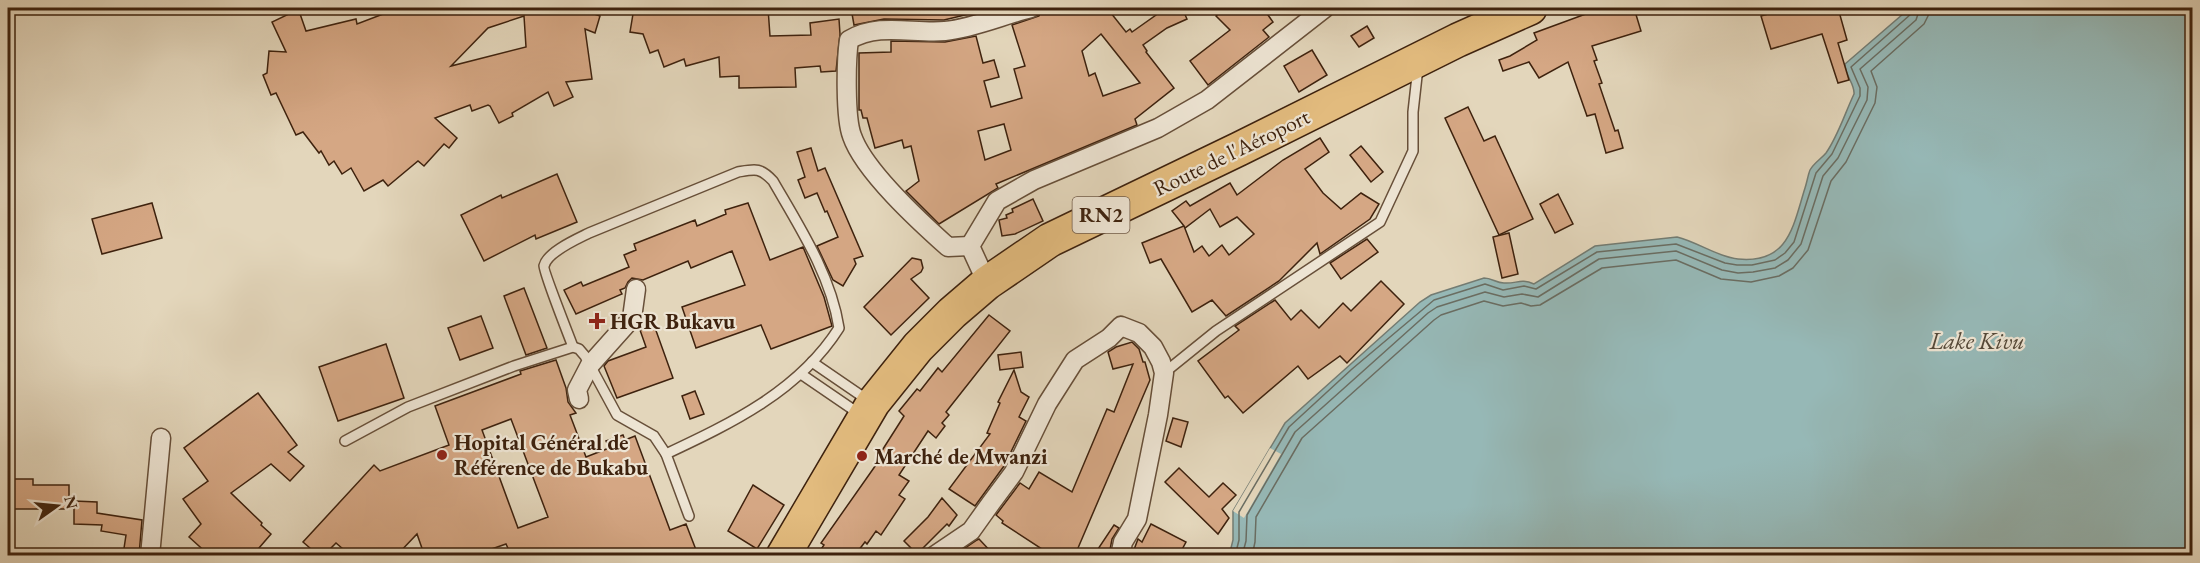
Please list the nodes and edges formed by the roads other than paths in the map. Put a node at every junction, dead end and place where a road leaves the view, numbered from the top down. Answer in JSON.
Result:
{"nodes":[{"id":1,"x":1031,"y":8,"type":"edge"},
{"id":2,"x":1325,"y":8,"type":"edge"},
{"id":3,"x":1530,"y":8,"type":"edge"},
{"id":4,"x":1419,"y":60,"type":"junction"},
{"id":5,"x":970,"y":246,"type":"junction"},
{"id":6,"x":987,"y":283,"type":"junction"},
{"id":7,"x":636,"y":289,"type":"dead end"},
{"id":8,"x":573,"y":346,"type":"junction"},
{"id":9,"x":812,"y":362,"type":"junction"},
{"id":10,"x":590,"y":365,"type":"junction"},
{"id":11,"x":1164,"y":373,"type":"junction"},
{"id":12,"x":801,"y":374,"type":"junction"},
{"id":13,"x":579,"y":399,"type":"dead end"},
{"id":14,"x":869,"y":410,"type":"junction"},
{"id":15,"x":161,"y":438,"type":"dead end"},
{"id":16,"x":345,"y":441,"type":"dead end"},
{"id":17,"x":666,"y":454,"type":"junction"},
{"id":18,"x":689,"y":516,"type":"dead end"},
{"id":19,"x":150,"y":555,"type":"edge"},
{"id":20,"x":783,"y":555,"type":"edge"},
{"id":21,"x":934,"y":555,"type":"edge"},
{"id":22,"x":1120,"y":555,"type":"edge"}],
"edges":[{"from":1,"to":5,"type":"street"},
{"from":2,"to":5,"type":"street"},
{"from":3,"to":4,"type":"highway","name":"Route de l'Aéroport","number":"RN2"},
{"from":4,"to":6,"type":"highway","name":"Route de l'Aéroport","number":"RN2"},
{"from":4,"to":11,"type":"lane"},
{"from":5,"to":6,"type":"street"},
{"from":6,"to":14,"type":"highway","name":"Route de l'Aéroport","number":"RN2"},
{"from":7,"to":10,"type":"street"},
{"from":8,"to":9,"type":"lane"},
{"from":8,"to":10,"type":"lane"},
{"from":8,"to":16,"type":"lane"},
{"from":9,"to":12,"type":"lane"},
{"from":9,"to":14,"type":"lane"},
{"from":10,"to":13,"type":"street"},
{"from":10,"to":17,"type":"lane"},
{"from":11,"to":21,"type":"street"},
{"from":11,"to":22,"type":"street"},
{"from":12,"to":14,"type":"lane"},
{"from":12,"to":17,"type":"lane"},
{"from":14,"to":20,"type":"highway","name":"Route de l'Aéroport","number":"RN2"},
{"from":15,"to":19,"type":"street"},
{"from":17,"to":18,"type":"lane"}]}
